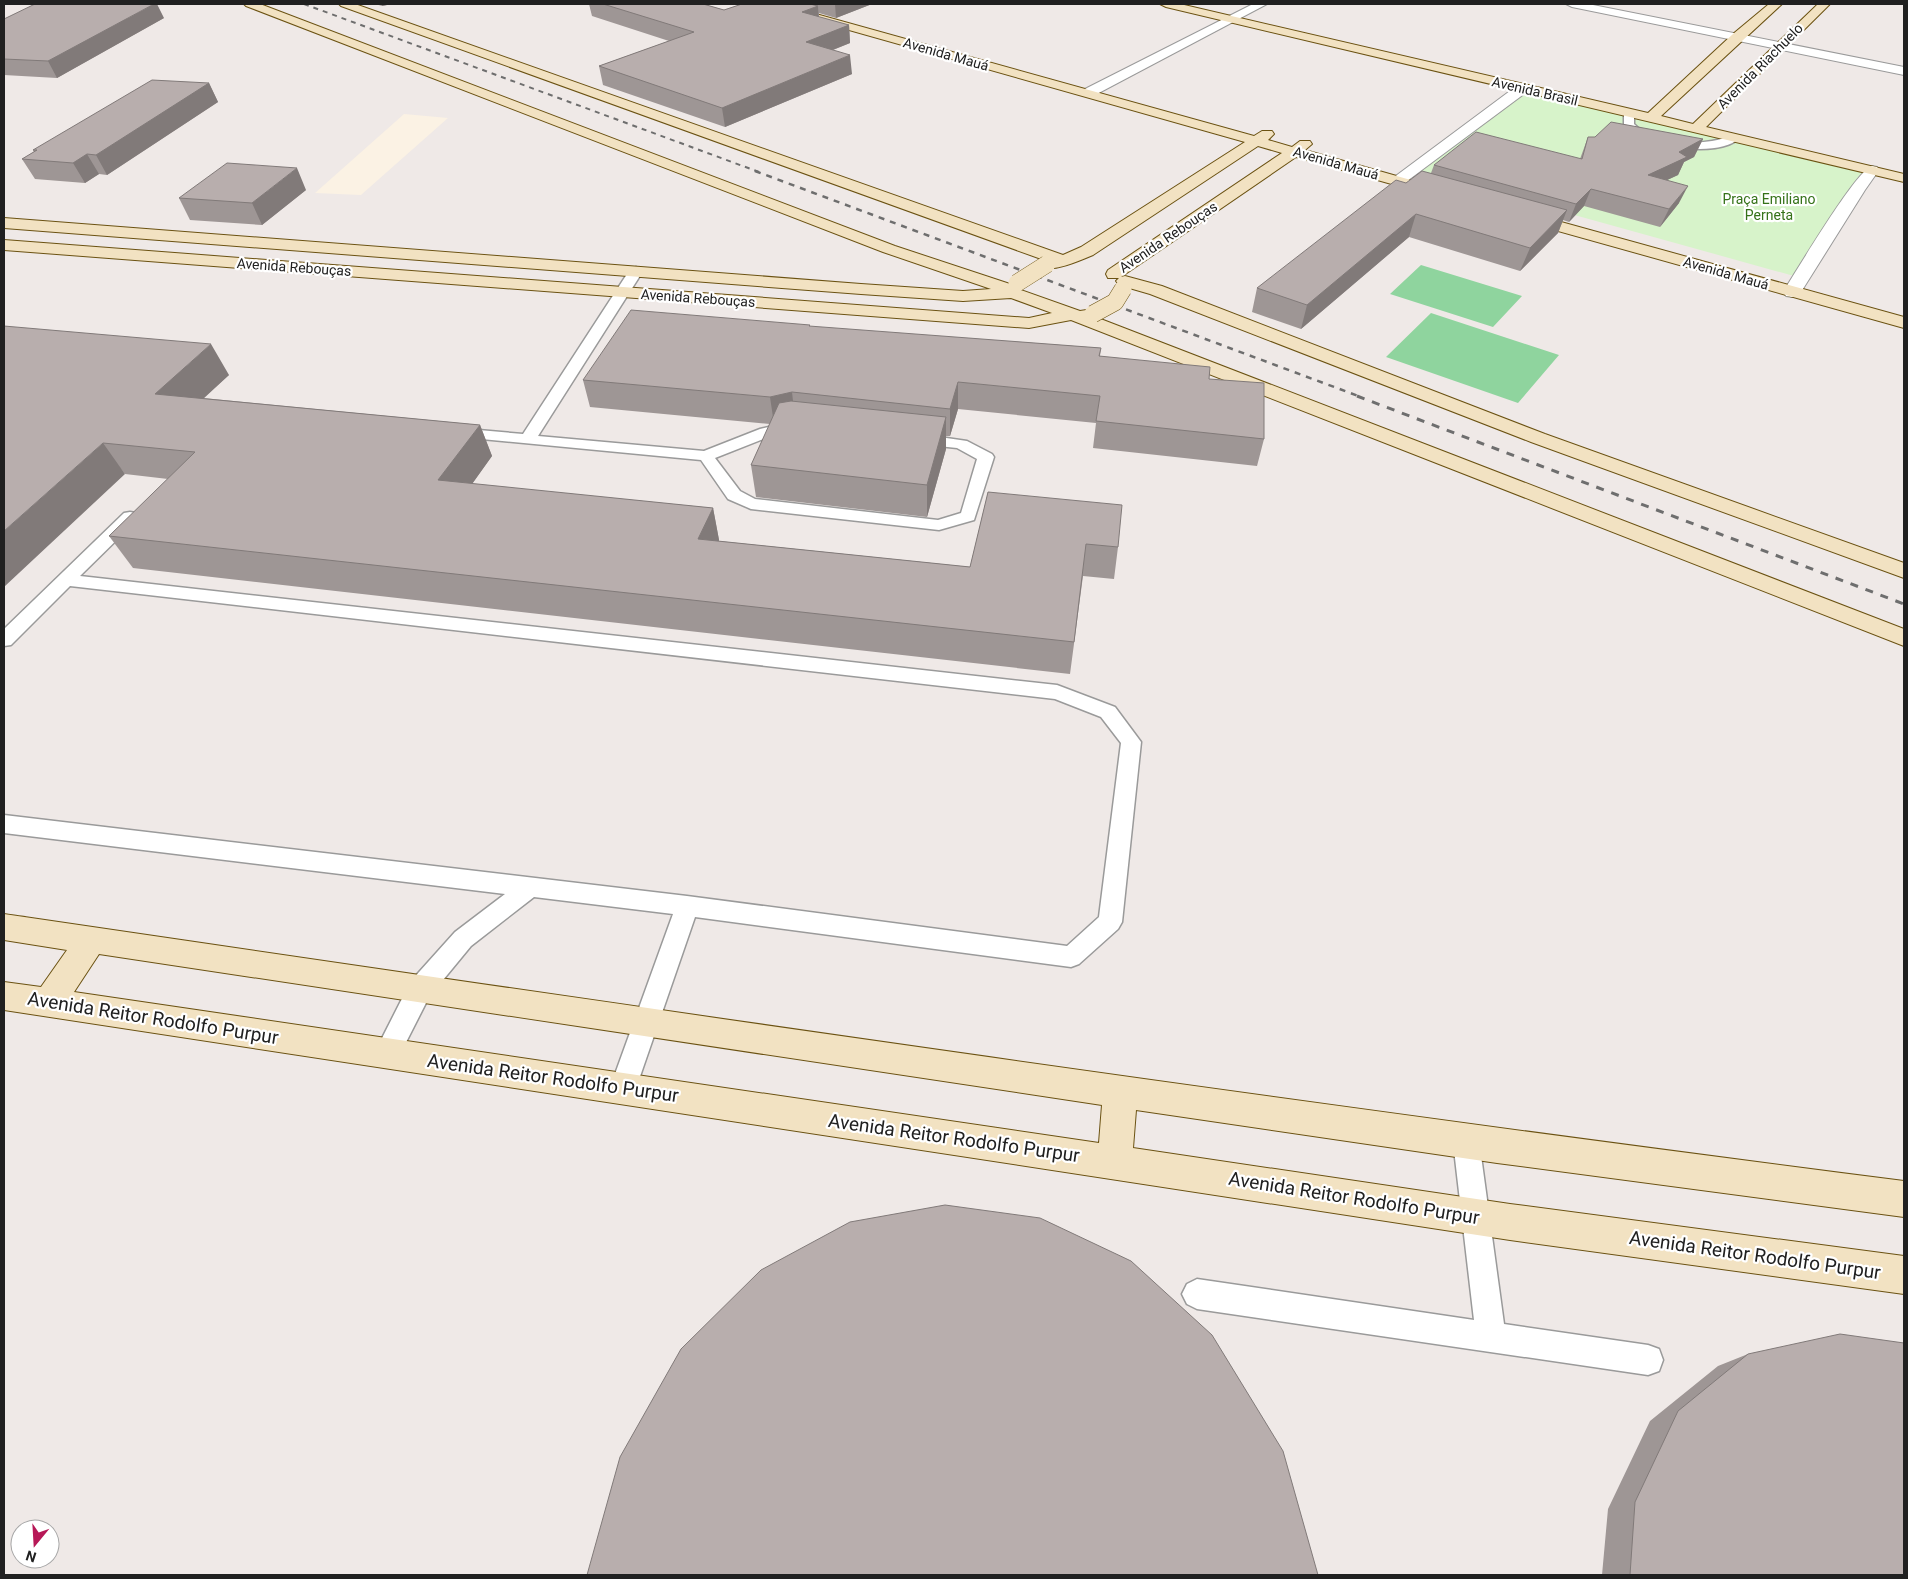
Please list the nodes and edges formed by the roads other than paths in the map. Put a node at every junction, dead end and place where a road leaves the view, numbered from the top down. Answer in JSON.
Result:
{"nodes":[{"id":1,"x":250,"y":4,"type":"edge"},
{"id":2,"x":345,"y":4,"type":"edge"},
{"id":3,"x":768,"y":4,"type":"edge"},
{"id":4,"x":812,"y":4,"type":"edge"},
{"id":5,"x":1166,"y":4,"type":"edge"},
{"id":6,"x":1228,"y":4,"type":"edge"},
{"id":7,"x":1572,"y":4,"type":"edge"},
{"id":8,"x":1776,"y":4,"type":"edge"},
{"id":9,"x":1824,"y":4,"type":"edge"},
{"id":10,"x":1261,"y":9,"type":"edge"},
{"id":11,"x":1231,"y":19,"type":"junction"},
{"id":12,"x":1737,"y":37,"type":"junction"},
{"id":13,"x":1779,"y":46,"type":"junction"},
{"id":14,"x":1904,"y":71,"type":"edge"},
{"id":15,"x":1106,"y":84,"type":"junction"},
{"id":16,"x":1523,"y":88,"type":"junction"},
{"id":17,"x":1088,"y":93,"type":"junction"},
{"id":18,"x":1647,"y":99,"type":"dead end"},
{"id":19,"x":1666,"y":104,"type":"junction"},
{"id":20,"x":1198,"y":110,"type":"dead end"},
{"id":21,"x":1630,"y":113,"type":"junction"},
{"id":22,"x":1712,"y":114,"type":"junction"},
{"id":23,"x":1651,"y":118,"type":"junction"},
{"id":24,"x":1727,"y":118,"type":"dead end"},
{"id":25,"x":1696,"y":129,"type":"junction"},
{"id":26,"x":1255,"y":133,"type":"junction"},
{"id":27,"x":1282,"y":133,"type":"joint"},
{"id":28,"x":1734,"y":138,"type":"junction"},
{"id":29,"x":1314,"y":142,"type":"joint"},
{"id":30,"x":1294,"y":152,"type":"junction"},
{"id":31,"x":1396,"y":165,"type":"dead end"},
{"id":32,"x":1413,"y":170,"type":"junction"},
{"id":33,"x":1872,"y":170,"type":"junction"},
{"id":34,"x":1432,"y":175,"type":"edge"},
{"id":35,"x":1904,"y":178,"type":"edge"},
{"id":36,"x":1398,"y":181,"type":"junction"},
{"id":37,"x":1172,"y":196,"type":"junction"},
{"id":38,"x":1455,"y":197,"type":"edge"},
{"id":39,"x":1211,"y":208,"type":"junction"},
{"id":40,"x":1513,"y":213,"type":"edge"},
{"id":41,"x":4,"y":223,"type":"edge"},
{"id":42,"x":4,"y":245,"type":"edge"},
{"id":43,"x":351,"y":248,"type":"junction"},
{"id":44,"x":889,"y":249,"type":"junction"},
{"id":45,"x":1059,"y":261,"type":"junction"},
{"id":46,"x":328,"y":270,"type":"junction"},
{"id":47,"x":636,"y":271,"type":"junction"},
{"id":48,"x":1782,"y":273,"type":"dead end"},
{"id":49,"x":1802,"y":278,"type":"junction"},
{"id":50,"x":1121,"y":281,"type":"junction"},
{"id":51,"x":1820,"y":283,"type":"dead end"},
{"id":52,"x":1013,"y":288,"type":"junction"},
{"id":53,"x":861,"y":289,"type":"junction"},
{"id":54,"x":621,"y":292,"type":"junction"},
{"id":55,"x":1792,"y":292,"type":"junction"},
{"id":56,"x":1082,"y":315,"type":"junction"},
{"id":57,"x":1904,"y":323,"type":"edge"},
{"id":58,"x":814,"y":428,"type":"edge"},
{"id":59,"x":438,"y":432,"type":"edge"},
{"id":60,"x":902,"y":438,"type":"edge"},
{"id":61,"x":527,"y":440,"type":"junction"},
{"id":62,"x":706,"y":456,"type":"junction"},
{"id":63,"x":130,"y":517,"type":"edge"},
{"id":64,"x":1904,"y":571,"type":"edge"},
{"id":65,"x":66,"y":580,"type":"junction"},
{"id":66,"x":1904,"y":638,"type":"edge"},
{"id":67,"x":4,"y":640,"type":"edge"},
{"id":68,"x":4,"y":824,"type":"edge"},
{"id":69,"x":530,"y":887,"type":"junction"},
{"id":70,"x":687,"y":906,"type":"junction"},
{"id":71,"x":4,"y":927,"type":"edge"},
{"id":72,"x":91,"y":941,"type":"junction"},
{"id":73,"x":420,"y":989,"type":"junction"},
{"id":74,"x":4,"y":996,"type":"edge"},
{"id":75,"x":48,"y":1002,"type":"junction"},
{"id":76,"x":646,"y":1023,"type":"junction"},
{"id":77,"x":387,"y":1054,"type":"junction"},
{"id":78,"x":623,"y":1088,"type":"junction"},
{"id":79,"x":1120,"y":1091,"type":"junction"},
{"id":80,"x":1466,"y":1141,"type":"junction"},
{"id":81,"x":1115,"y":1162,"type":"junction"},
{"id":82,"x":1904,"y":1199,"type":"edge"},
{"id":83,"x":1476,"y":1216,"type":"junction"},
{"id":84,"x":1904,"y":1275,"type":"edge"},
{"id":85,"x":1197,"y":1294,"type":"dead end"},
{"id":86,"x":1491,"y":1337,"type":"junction"},
{"id":87,"x":1648,"y":1360,"type":"dead end"}],
"edges":[{"from":1,"to":44,"type":"main road"},
{"from":2,"to":45,"type":"main road"},
{"from":3,"to":17,"type":"main road","name":"Avenida Mauá"},
{"from":4,"to":15,"type":"main road","name":"Avenida Mauá"},
{"from":5,"to":11,"type":"main road","name":"Avenida Brasil"},
{"from":6,"to":10,"type":"main road"},
{"from":7,"to":12,"type":"street"},
{"from":8,"to":12,"type":"main road","name":"Avenida Riachuelo"},
{"from":9,"to":13,"type":"main road","name":"Avenida Riachuelo"},
{"from":10,"to":11,"type":"street"},
{"from":11,"to":15,"type":"street"},
{"from":11,"to":16,"type":"main road","name":"Avenida Brasil"},
{"from":12,"to":13,"type":"street"},
{"from":12,"to":19,"type":"main road","name":"Avenida Riachuelo"},
{"from":13,"to":14,"type":"street"},
{"from":13,"to":22,"type":"main road","name":"Avenida Riachuelo"},
{"from":15,"to":17,"type":"street"},
{"from":15,"to":20,"type":"main road","name":"Avenida Mauá"},
{"from":16,"to":21,"type":"main road","name":"Avenida Brasil"},
{"from":16,"to":32,"type":"street"},
{"from":17,"to":26,"type":"main road","name":"Avenida Mauá"},
{"from":18,"to":19,"type":"main road"},
{"from":19,"to":22,"type":"main road"},
{"from":19,"to":23,"type":"main road","name":"Avenida Riachuelo"},
{"from":21,"to":23,"type":"main road","name":"Avenida Brasil"},
{"from":21,"to":28,"type":"lane"},
{"from":22,"to":24,"type":"main road"},
{"from":22,"to":25,"type":"main road","name":"Avenida Riachuelo"},
{"from":23,"to":25,"type":"main road","name":"Avenida Brasil"},
{"from":25,"to":28,"type":"main road","name":"Avenida Brasil"},
{"from":26,"to":27,"type":"main road","name":"Avenida Rebouças"},
{"from":26,"to":30,"type":"main road","name":"Avenida Mauá"},
{"from":26,"to":37,"type":"main road","name":"Avenida Rebouças"},
{"from":27,"to":29,"type":"main road","name":"Avenida Mauá"},
{"from":28,"to":33,"type":"main road","name":"Avenida Brasil"},
{"from":29,"to":30,"type":"main road","name":"Avenida Rebouças"},
{"from":30,"to":36,"type":"main road","name":"Avenida Mauá"},
{"from":30,"to":39,"type":"main road","name":"Avenida Rebouças"},
{"from":31,"to":32,"type":"main road","name":"Avenida Mauá"},
{"from":32,"to":34,"type":"main road","name":"Avenida Mauá"},
{"from":32,"to":36,"type":"street"},
{"from":33,"to":35,"type":"main road","name":"Avenida Brasil"},
{"from":33,"to":49,"type":"street"},
{"from":36,"to":38,"type":"main road","name":"Avenida Mauá"},
{"from":37,"to":39,"type":"main road"},
{"from":37,"to":45,"type":"main road","name":"Avenida Rebouças"},
{"from":39,"to":50,"type":"main road","name":"Avenida Rebouças"},
{"from":40,"to":55,"type":"main road","name":"Avenida Mauá"},
{"from":41,"to":43,"type":"main road","name":"Avenida Rebouças"},
{"from":42,"to":46,"type":"main road","name":"Avenida Rebouças"},
{"from":43,"to":46,"type":"main road"},
{"from":43,"to":47,"type":"main road","name":"Avenida Rebouças"},
{"from":44,"to":52,"type":"main road"},
{"from":44,"to":53,"type":"main road"},
{"from":45,"to":50,"type":"main road"},
{"from":45,"to":52,"type":"main road","name":"Avenida Rebouças","bridge":true},
{"from":46,"to":54,"type":"main road","name":"Avenida Rebouças"},
{"from":47,"to":53,"type":"main road","name":"Avenida Rebouças"},
{"from":47,"to":54,"type":"lane"},
{"from":48,"to":49,"type":"main road","name":"Avenida Mauá"},
{"from":49,"to":51,"type":"main road","name":"Avenida Mauá"},
{"from":49,"to":55,"type":"street"},
{"from":50,"to":56,"type":"main road","name":"Avenida Rebouças","bridge":true},
{"from":50,"to":64,"type":"main road"},
{"from":52,"to":53,"type":"main road","name":"Avenida Rebouças"},
{"from":52,"to":56,"type":"main road"},
{"from":54,"to":56,"type":"main road","name":"Avenida Rebouças"},
{"from":54,"to":61,"type":"lane"},
{"from":55,"to":57,"type":"main road","name":"Avenida Mauá"},
{"from":56,"to":66,"type":"main road"},
{"from":58,"to":62,"type":"lane"},
{"from":59,"to":61,"type":"lane"},
{"from":60,"to":62,"type":"lane"},
{"from":61,"to":62,"type":"lane"},
{"from":63,"to":65,"type":"lane"},
{"from":65,"to":67,"type":"lane"},
{"from":65,"to":70,"type":"lane"},
{"from":68,"to":69,"type":"lane"},
{"from":69,"to":70,"type":"lane"},
{"from":69,"to":73,"type":"lane"},
{"from":70,"to":76,"type":"lane"},
{"from":71,"to":72,"type":"main road"},
{"from":72,"to":73,"type":"main road"},
{"from":72,"to":75,"type":"main road"},
{"from":73,"to":76,"type":"main road"},
{"from":73,"to":77,"type":"lane"},
{"from":74,"to":75,"type":"main road","name":"Avenida Reitor Rodolfo Purpur"},
{"from":75,"to":77,"type":"main road","name":"Avenida Reitor Rodolfo Purpur"},
{"from":76,"to":78,"type":"lane"},
{"from":76,"to":79,"type":"main road"},
{"from":77,"to":78,"type":"main road","name":"Avenida Reitor Rodolfo Purpur"},
{"from":78,"to":81,"type":"main road","name":"Avenida Reitor Rodolfo Purpur"},
{"from":79,"to":80,"type":"main road"},
{"from":79,"to":81,"type":"main road"},
{"from":80,"to":82,"type":"main road"},
{"from":80,"to":83,"type":"lane"},
{"from":81,"to":83,"type":"main road","name":"Avenida Reitor Rodolfo Purpur"},
{"from":83,"to":84,"type":"main road","name":"Avenida Reitor Rodolfo Purpur"},
{"from":83,"to":86,"type":"lane"},
{"from":85,"to":86,"type":"lane"},
{"from":86,"to":87,"type":"lane"}]}
